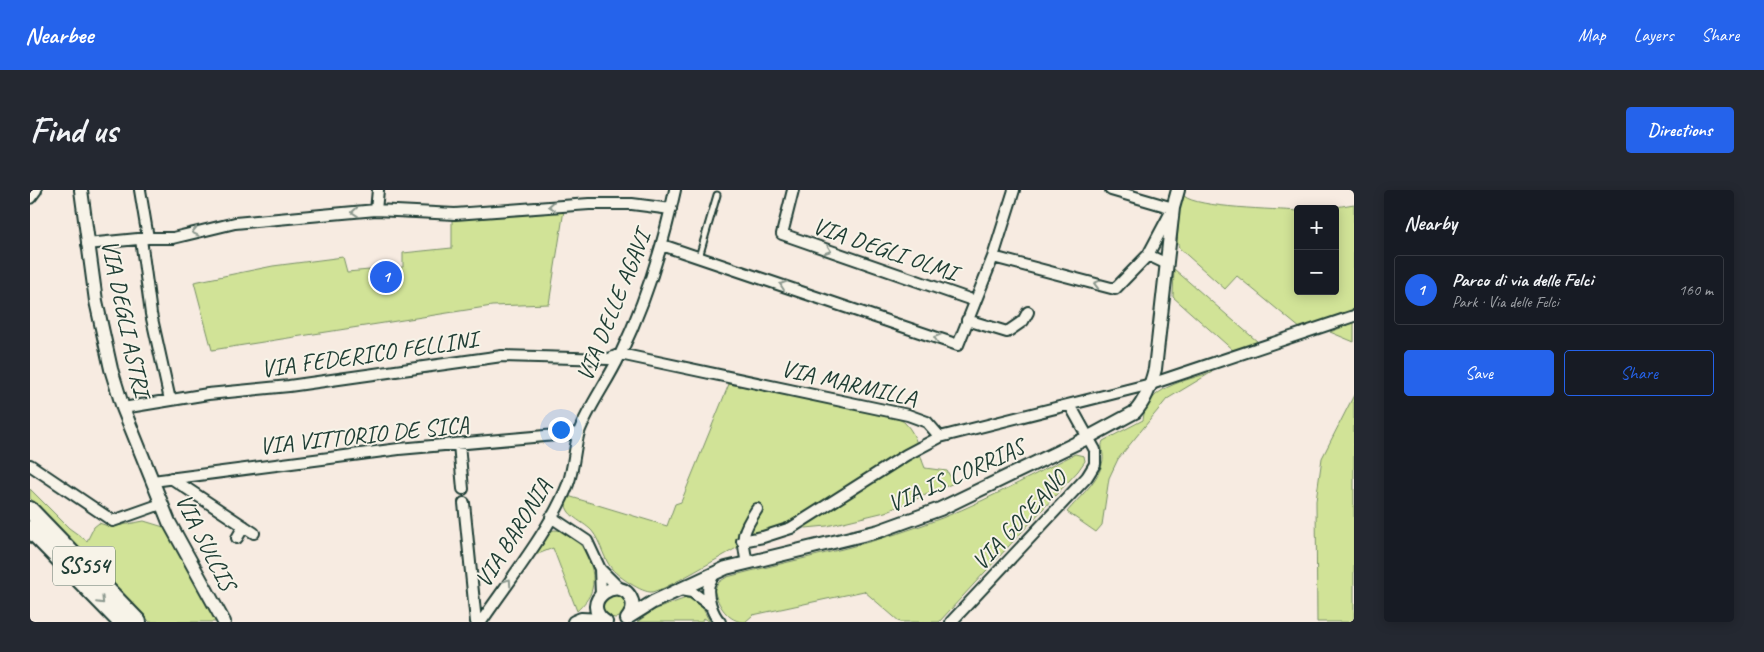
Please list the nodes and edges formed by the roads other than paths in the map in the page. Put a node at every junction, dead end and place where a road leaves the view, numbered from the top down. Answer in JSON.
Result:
{"nodes":[{"id":1,"x":36,"y":190,"type":"edge"},
{"id":2,"x":80,"y":190,"type":"edge"},
{"id":3,"x":140,"y":190,"type":"edge"},
{"id":4,"x":378,"y":190,"type":"edge"},
{"id":5,"x":675,"y":190,"type":"edge"},
{"id":6,"x":793,"y":190,"type":"edge"},
{"id":7,"x":1014,"y":190,"type":"edge"},
{"id":8,"x":1110,"y":190,"type":"edge"},
{"id":9,"x":1178,"y":190,"type":"edge"},
{"id":10,"x":717,"y":195,"type":"dead end"},
{"id":11,"x":30,"y":198,"type":"edge"},
{"id":12,"x":671,"y":208,"type":"junction"},
{"id":13,"x":1173,"y":208,"type":"junction"},
{"id":14,"x":376,"y":210,"type":"junction"},
{"id":15,"x":144,"y":238,"type":"junction"},
{"id":16,"x":87,"y":244,"type":"junction"},
{"id":17,"x":662,"y":245,"type":"junction"},
{"id":18,"x":1148,"y":255,"type":"junction"},
{"id":19,"x":699,"y":257,"type":"junction"},
{"id":20,"x":993,"y":257,"type":"junction"},
{"id":21,"x":1167,"y":264,"type":"junction"},
{"id":22,"x":975,"y":301,"type":"junction"},
{"id":23,"x":1028,"y":312,"type":"dead end"},
{"id":24,"x":1354,"y":316,"type":"edge"},
{"id":25,"x":967,"y":320,"type":"junction"},
{"id":26,"x":620,"y":354,"type":"junction"},
{"id":27,"x":1152,"y":380,"type":"junction"},
{"id":28,"x":170,"y":400,"type":"junction"},
{"id":29,"x":1070,"y":405,"type":"junction"},
{"id":30,"x":123,"y":408,"type":"junction"},
{"id":31,"x":580,"y":432,"type":"junction"},
{"id":32,"x":940,"y":437,"type":"junction"},
{"id":33,"x":1087,"y":438,"type":"junction"},
{"id":34,"x":459,"y":444,"type":"junction"},
{"id":35,"x":30,"y":465,"type":"edge"},
{"id":36,"x":171,"y":478,"type":"junction"},
{"id":37,"x":152,"y":481,"type":"junction"},
{"id":38,"x":463,"y":489,"type":"dead end"},
{"id":39,"x":464,"y":503,"type":"dead end"},
{"id":40,"x":161,"y":504,"type":"junction"},
{"id":41,"x":757,"y":509,"type":"dead end"},
{"id":42,"x":30,"y":510,"type":"edge"},
{"id":43,"x":552,"y":517,"type":"junction"},
{"id":44,"x":244,"y":526,"type":"junction"},
{"id":45,"x":30,"y":529,"type":"edge"},
{"id":46,"x":254,"y":533,"type":"dead end"},
{"id":47,"x":237,"y":538,"type":"dead end"},
{"id":48,"x":742,"y":541,"type":"junction"},
{"id":49,"x":747,"y":563,"type":"junction"},
{"id":50,"x":600,"y":569,"type":"junction"},
{"id":51,"x":714,"y":573,"type":"junction"},
{"id":52,"x":680,"y":590,"type":"junction"},
{"id":53,"x":625,"y":593,"type":"junction"},
{"id":54,"x":599,"y":598,"type":"junction"},
{"id":55,"x":653,"y":602,"type":"junction"},
{"id":56,"x":712,"y":606,"type":"junction"},
{"id":57,"x":626,"y":620,"type":"edge"},
{"id":58,"x":577,"y":621,"type":"edge"},
{"id":59,"x":605,"y":621,"type":"edge"},
{"id":60,"x":121,"y":622,"type":"edge"},
{"id":61,"x":138,"y":622,"type":"edge"},
{"id":62,"x":224,"y":622,"type":"edge"},
{"id":63,"x":476,"y":622,"type":"edge"},
{"id":64,"x":481,"y":622,"type":"edge"},
{"id":65,"x":720,"y":622,"type":"edge"},
{"id":66,"x":951,"y":622,"type":"edge"}],
"edges":[{"from":1,"to":11,"type":"street"},
{"from":2,"to":16,"type":"street","name":"VIA DEGLI ASTRI"},
{"from":3,"to":15,"type":"street"},
{"from":4,"to":14,"type":"street"},
{"from":5,"to":12,"type":"street","name":"VIA DELLE AGAVI"},
{"from":6,"to":22,"type":"street","name":"VIA DEGLI OLMI","one_way":true},
{"from":7,"to":20,"type":"street"},
{"from":8,"to":13,"type":"street"},
{"from":9,"to":13,"type":"street","name":"VIA IS CORRIAS"},
{"from":10,"to":19,"type":"lane"},
{"from":12,"to":14,"type":"street","one_way":true},
{"from":12,"to":17,"type":"street","name":"VIA DELLE AGAVI"},
{"from":13,"to":18,"type":"street","name":"VIA DEGLI OLMI"},
{"from":13,"to":21,"type":"street","name":"VIA IS CORRIAS"},
{"from":14,"to":15,"type":"street","one_way":true},
{"from":15,"to":16,"type":"street"},
{"from":15,"to":28,"type":"street"},
{"from":16,"to":30,"type":"street","name":"VIA DEGLI ASTRI"},
{"from":17,"to":19,"type":"street"},
{"from":17,"to":26,"type":"street","name":"VIA DELLE AGAVI"},
{"from":18,"to":20,"type":"street","name":"VIA DEGLI OLMI","one_way":true},
{"from":18,"to":21,"type":"street"},
{"from":25,"to":19,"type":"street","one_way":true},
{"from":20,"to":22,"type":"street"},
{"from":21,"to":27,"type":"street","name":"VIA IS CORRIAS"},
{"from":22,"to":25,"type":"street"},
{"from":23,"to":25,"type":"street"},
{"from":24,"to":27,"type":"street"},
{"from":26,"to":28,"type":"street","name":"VIA FEDERICO FELLINI"},
{"from":26,"to":31,"type":"street","name":"VIA DELLE AGAVI"},
{"from":26,"to":32,"type":"street","name":"VIA MARMILLA"},
{"from":27,"to":29,"type":"street"},
{"from":27,"to":33,"type":"street","name":"VIA IS CORRIAS"},
{"from":28,"to":30,"type":"street","name":"VIA FEDERICO FELLINI"},
{"from":29,"to":32,"type":"street"},
{"from":29,"to":33,"type":"street"},
{"from":30,"to":37,"type":"street","name":"VIA DEGLI ASTRI"},
{"from":31,"to":34,"type":"street","name":"VIA VITTORIO DE SICA"},
{"from":31,"to":43,"type":"street","name":"VIA BARONIA"},
{"from":32,"to":48,"type":"street","name":"VIA IS CORRIAS"},
{"from":33,"to":49,"type":"street","name":"VIA IS CORRIAS"},
{"from":33,"to":66,"type":"street","name":"VIA GOCEANO"},
{"from":34,"to":36,"type":"street","name":"VIA VITTORIO DE SICA"},
{"from":34,"to":38,"type":"street"},
{"from":35,"to":40,"type":"street"},
{"from":36,"to":37,"type":"street","name":"VIA VITTORIO DE SICA"},
{"from":36,"to":44,"type":"street"},
{"from":37,"to":40,"type":"street","name":"VIA SULCIS"},
{"from":39,"to":63,"type":"street"},
{"from":40,"to":62,"type":"street","name":"VIA SULCIS"},
{"from":41,"to":48,"type":"street"},
{"from":42,"to":61,"type":"highway","number":"SS554"},
{"from":43,"to":50,"type":"street"},
{"from":64,"to":43,"type":"street","name":"VIA BARONIA","one_way":true},
{"from":44,"to":46,"type":"street"},
{"from":44,"to":47,"type":"street"},
{"from":45,"to":60,"type":"highway","number":"SS554","one_way":true},
{"from":48,"to":49,"type":"street"},
{"from":49,"to":51,"type":"street","name":"VIA IS CORRIAS"},
{"from":50,"to":53,"type":"street"},
{"from":50,"to":54,"type":"street"},
{"from":51,"to":52,"type":"street","name":"VIA IS CORRIAS"},
{"from":51,"to":56,"type":"street"},
{"from":52,"to":55,"type":"street","name":"VIA IS CORRIAS"},
{"from":52,"to":56,"type":"street"},
{"from":53,"to":54,"type":"street"},
{"from":53,"to":55,"type":"street"},
{"from":53,"to":57,"type":"street"},
{"from":54,"to":58,"type":"street"},
{"from":54,"to":59,"type":"street"},
{"from":55,"to":57,"type":"street","name":"VIA IS CORRIAS"},
{"from":56,"to":65,"type":"street"},
{"from":58,"to":59,"type":"street"}]}
